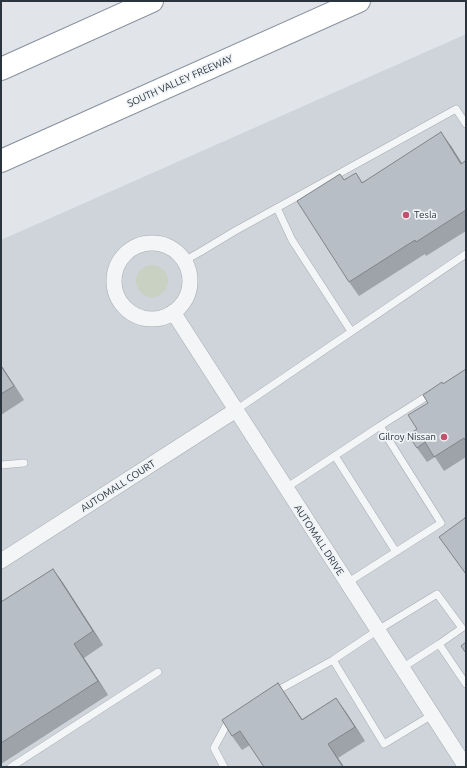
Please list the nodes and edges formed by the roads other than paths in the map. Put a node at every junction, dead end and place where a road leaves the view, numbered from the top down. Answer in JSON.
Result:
{"nodes":[{"id":1,"x":152,"y":1,"type":"edge"},
{"id":2,"x":359,"y":1,"type":"edge"},
{"id":3,"x":1,"y":69,"type":"edge"},
{"id":4,"x":466,"y":124,"type":"edge"},
{"id":5,"x":1,"y":161,"type":"edge"},
{"id":6,"x":278,"y":208,"type":"junction"},
{"id":7,"x":466,"y":254,"type":"edge"},
{"id":8,"x":184,"y":260,"type":"junction"},
{"id":9,"x":173,"y":312,"type":"junction"},
{"id":10,"x":351,"y":331,"type":"junction"},
{"id":11,"x":440,"y":387,"type":"edge"},
{"id":12,"x":236,"y":410,"type":"junction"},
{"id":13,"x":380,"y":426,"type":"junction"},
{"id":14,"x":336,"y":456,"type":"junction"},
{"id":15,"x":24,"y":463,"type":"dead end"},
{"id":16,"x":1,"y":464,"type":"edge"},
{"id":17,"x":286,"y":488,"type":"junction"},
{"id":18,"x":396,"y":552,"type":"junction"},
{"id":19,"x":1,"y":561,"type":"edge"},
{"id":20,"x":348,"y":583,"type":"junction"},
{"id":21,"x":378,"y":630,"type":"junction"},
{"id":22,"x":439,"y":644,"type":"junction"},
{"id":23,"x":333,"y":660,"type":"junction"},
{"id":24,"x":402,"y":668,"type":"junction"},
{"id":25,"x":158,"y":672,"type":"dead end"},
{"id":26,"x":466,"y":684,"type":"edge"},
{"id":27,"x":264,"y":698,"type":"edge"},
{"id":28,"x":239,"y":714,"type":"edge"},
{"id":29,"x":432,"y":715,"type":"junction"},
{"id":30,"x":10,"y":767,"type":"edge"},
{"id":31,"x":224,"y":767,"type":"edge"},
{"id":32,"x":466,"y":767,"type":"edge"}],
"edges":[{"from":1,"to":3,"type":"highway"},
{"from":2,"to":5,"type":"highway","name":"SOUTH VALLEY FREEWAY"},
{"from":4,"to":6,"type":"lane"},
{"from":6,"to":8,"type":"lane"},
{"from":6,"to":10,"type":"lane"},
{"from":7,"to":10,"type":"lane"},
{"from":8,"to":9,"type":"street"},
{"from":8,"to":9,"type":"street"},
{"from":9,"to":12,"type":"street","name":"AUTOMALL DRIVE"},
{"from":10,"to":12,"type":"lane"},
{"from":11,"to":13,"type":"lane"},
{"from":12,"to":17,"type":"street","name":"AUTOMALL DRIVE"},
{"from":12,"to":19,"type":"street","name":"AUTOMALL COURT"},
{"from":13,"to":14,"type":"lane"},
{"from":13,"to":18,"type":"lane"},
{"from":14,"to":17,"type":"lane"},
{"from":14,"to":18,"type":"lane"},
{"from":15,"to":16,"type":"lane"},
{"from":17,"to":20,"type":"street","name":"AUTOMALL DRIVE"},
{"from":18,"to":20,"type":"lane"},
{"from":20,"to":21,"type":"street","name":"AUTOMALL DRIVE"},
{"from":21,"to":22,"type":"lane"},
{"from":21,"to":23,"type":"lane"},
{"from":21,"to":24,"type":"street","name":"AUTOMALL DRIVE"},
{"from":22,"to":24,"type":"lane"},
{"from":22,"to":26,"type":"lane"},
{"from":23,"to":27,"type":"lane"},
{"from":23,"to":29,"type":"lane"},
{"from":24,"to":29,"type":"street","name":"AUTOMALL DRIVE"},
{"from":25,"to":30,"type":"lane"},
{"from":28,"to":31,"type":"lane"},
{"from":29,"to":32,"type":"street","name":"AUTOMALL DRIVE"}]}
